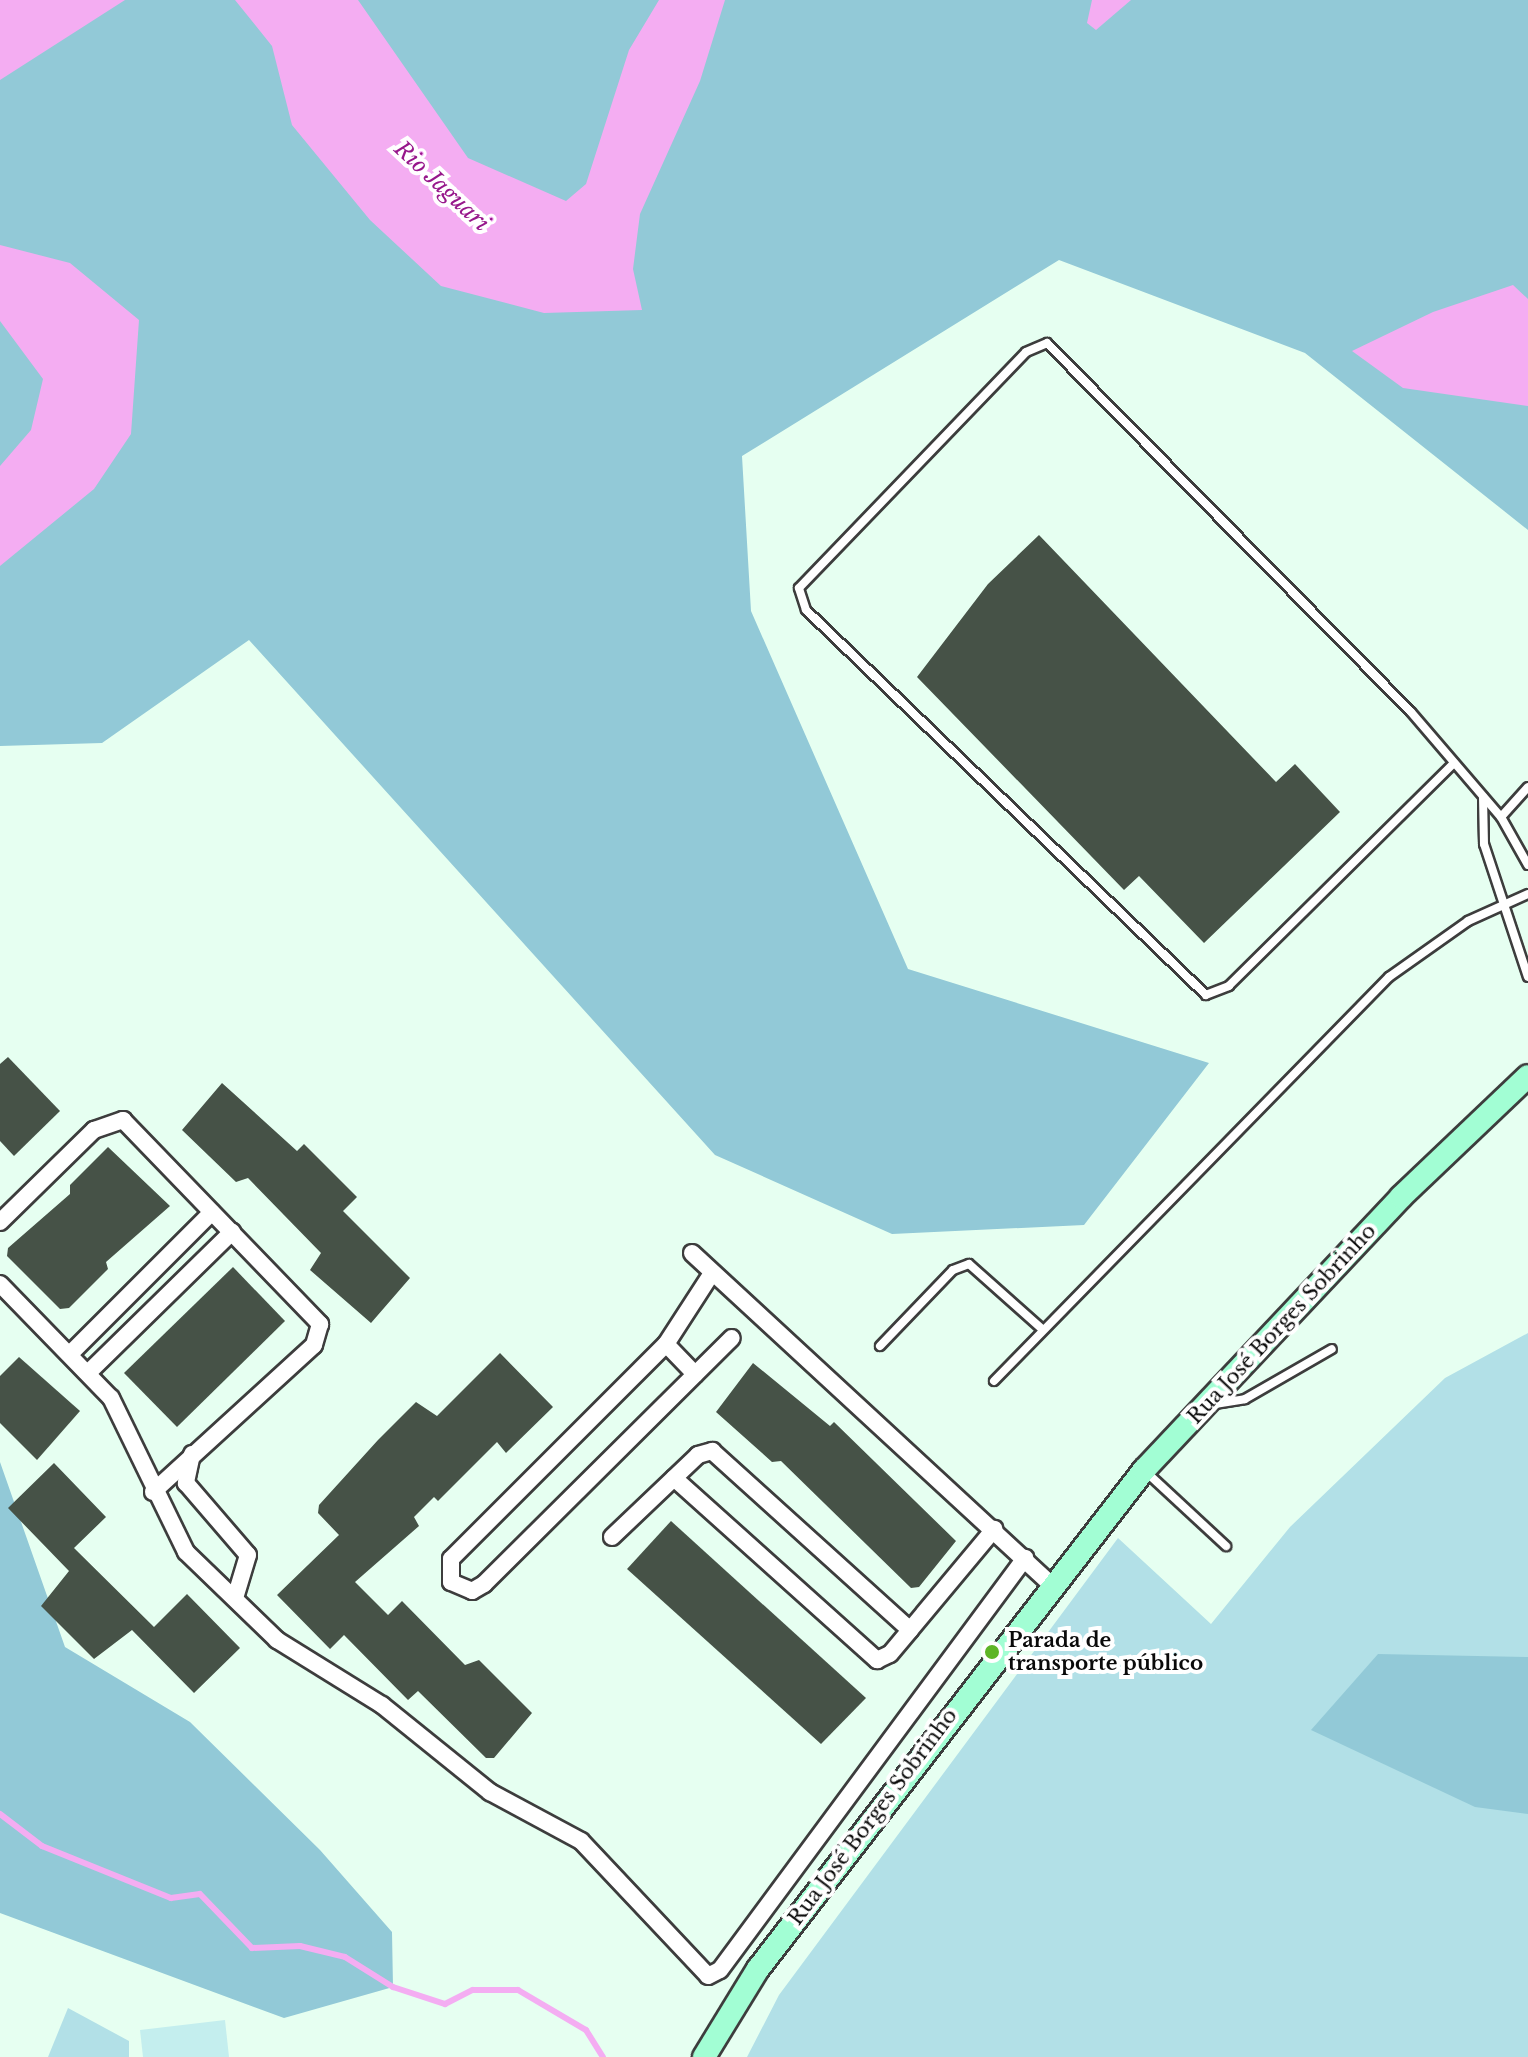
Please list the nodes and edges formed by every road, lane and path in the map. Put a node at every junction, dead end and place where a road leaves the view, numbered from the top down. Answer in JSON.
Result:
{"nodes":[{"id":1,"x":1454,"y":763,"type":"junction"},
{"id":2,"x":1528,"y":787,"type":"edge"},
{"id":3,"x":1483,"y":797,"type":"junction"},
{"id":4,"x":1501,"y":817,"type":"junction"},
{"id":5,"x":1528,"y":865,"type":"edge"},
{"id":6,"x":1528,"y":894,"type":"edge"},
{"id":7,"x":1504,"y":903,"type":"junction"},
{"id":8,"x":1528,"y":977,"type":"edge"},
{"id":9,"x":1527,"y":1076,"type":"edge"},
{"id":10,"x":212,"y":1212,"type":"junction"},
{"id":11,"x":0,"y":1222,"type":"edge"},
{"id":12,"x":232,"y":1232,"type":"junction"},
{"id":13,"x":692,"y":1253,"type":"dead end"},
{"id":14,"x":712,"y":1273,"type":"junction"},
{"id":15,"x":0,"y":1284,"type":"edge"},
{"id":16,"x":1043,"y":1330,"type":"junction"},
{"id":17,"x":732,"y":1338,"type":"dead end"},
{"id":18,"x":666,"y":1344,"type":"junction"},
{"id":19,"x":880,"y":1346,"type":"dead end"},
{"id":20,"x":1332,"y":1349,"type":"dead end"},
{"id":21,"x":71,"y":1353,"type":"junction"},
{"id":22,"x":90,"y":1371,"type":"junction"},
{"id":23,"x":695,"y":1374,"type":"junction"},
{"id":24,"x":994,"y":1381,"type":"dead end"},
{"id":25,"x":1204,"y":1406,"type":"junction"},
{"id":26,"x":192,"y":1454,"type":"junction"},
{"id":27,"x":1144,"y":1470,"type":"junction"},
{"id":28,"x":674,"y":1478,"type":"junction"},
{"id":29,"x":153,"y":1492,"type":"junction"},
{"id":30,"x":994,"y":1529,"type":"junction"},
{"id":31,"x":612,"y":1537,"type":"dead end"},
{"id":32,"x":1226,"y":1546,"type":"dead end"},
{"id":33,"x":1025,"y":1558,"type":"junction"},
{"id":34,"x":1050,"y":1583,"type":"junction"},
{"id":35,"x":235,"y":1598,"type":"junction"},
{"id":36,"x":910,"y":1630,"type":"junction"},
{"id":37,"x":704,"y":2057,"type":"edge"}],
"edges":[{"from":1,"to":1,"type":"lane"},
{"from":1,"to":3,"type":"lane"},
{"from":2,"to":4,"type":"lane"},
{"from":3,"to":4,"type":"lane"},
{"from":3,"to":7,"type":"lane"},
{"from":4,"to":5,"type":"lane"},
{"from":6,"to":7,"type":"lane"},
{"from":7,"to":8,"type":"lane"},
{"from":7,"to":16,"type":"lane"},
{"from":9,"to":25,"type":"street","name":"Rua José Borges Sobrinho"},
{"from":10,"to":11,"type":"street"},
{"from":10,"to":12,"type":"street"},
{"from":10,"to":21,"type":"street"},
{"from":12,"to":22,"type":"street"},
{"from":12,"to":26,"type":"street"},
{"from":13,"to":14,"type":"street"},
{"from":14,"to":18,"type":"street"},
{"from":14,"to":30,"type":"street"},
{"from":15,"to":21,"type":"street"},
{"from":16,"to":19,"type":"lane"},
{"from":16,"to":24,"type":"lane"},
{"from":17,"to":23,"type":"street"},
{"from":18,"to":23,"type":"street"},
{"from":18,"to":23,"type":"street"},
{"from":20,"to":25,"type":"lane"},
{"from":21,"to":22,"type":"street"},
{"from":22,"to":29,"type":"street"},
{"from":25,"to":27,"type":"street","name":"Rua José Borges Sobrinho"},
{"from":26,"to":29,"type":"street"},
{"from":26,"to":35,"type":"street"},
{"from":27,"to":32,"type":"lane"},
{"from":27,"to":34,"type":"street","name":"Rua José Borges Sobrinho"},
{"from":28,"to":31,"type":"street"},
{"from":28,"to":36,"type":"street"},
{"from":28,"to":36,"type":"street"},
{"from":29,"to":35,"type":"street"},
{"from":30,"to":33,"type":"street"},
{"from":30,"to":36,"type":"street"},
{"from":33,"to":34,"type":"street"},
{"from":33,"to":35,"type":"street"},
{"from":34,"to":37,"type":"street","name":"Rua José Borges Sobrinho"}]}
